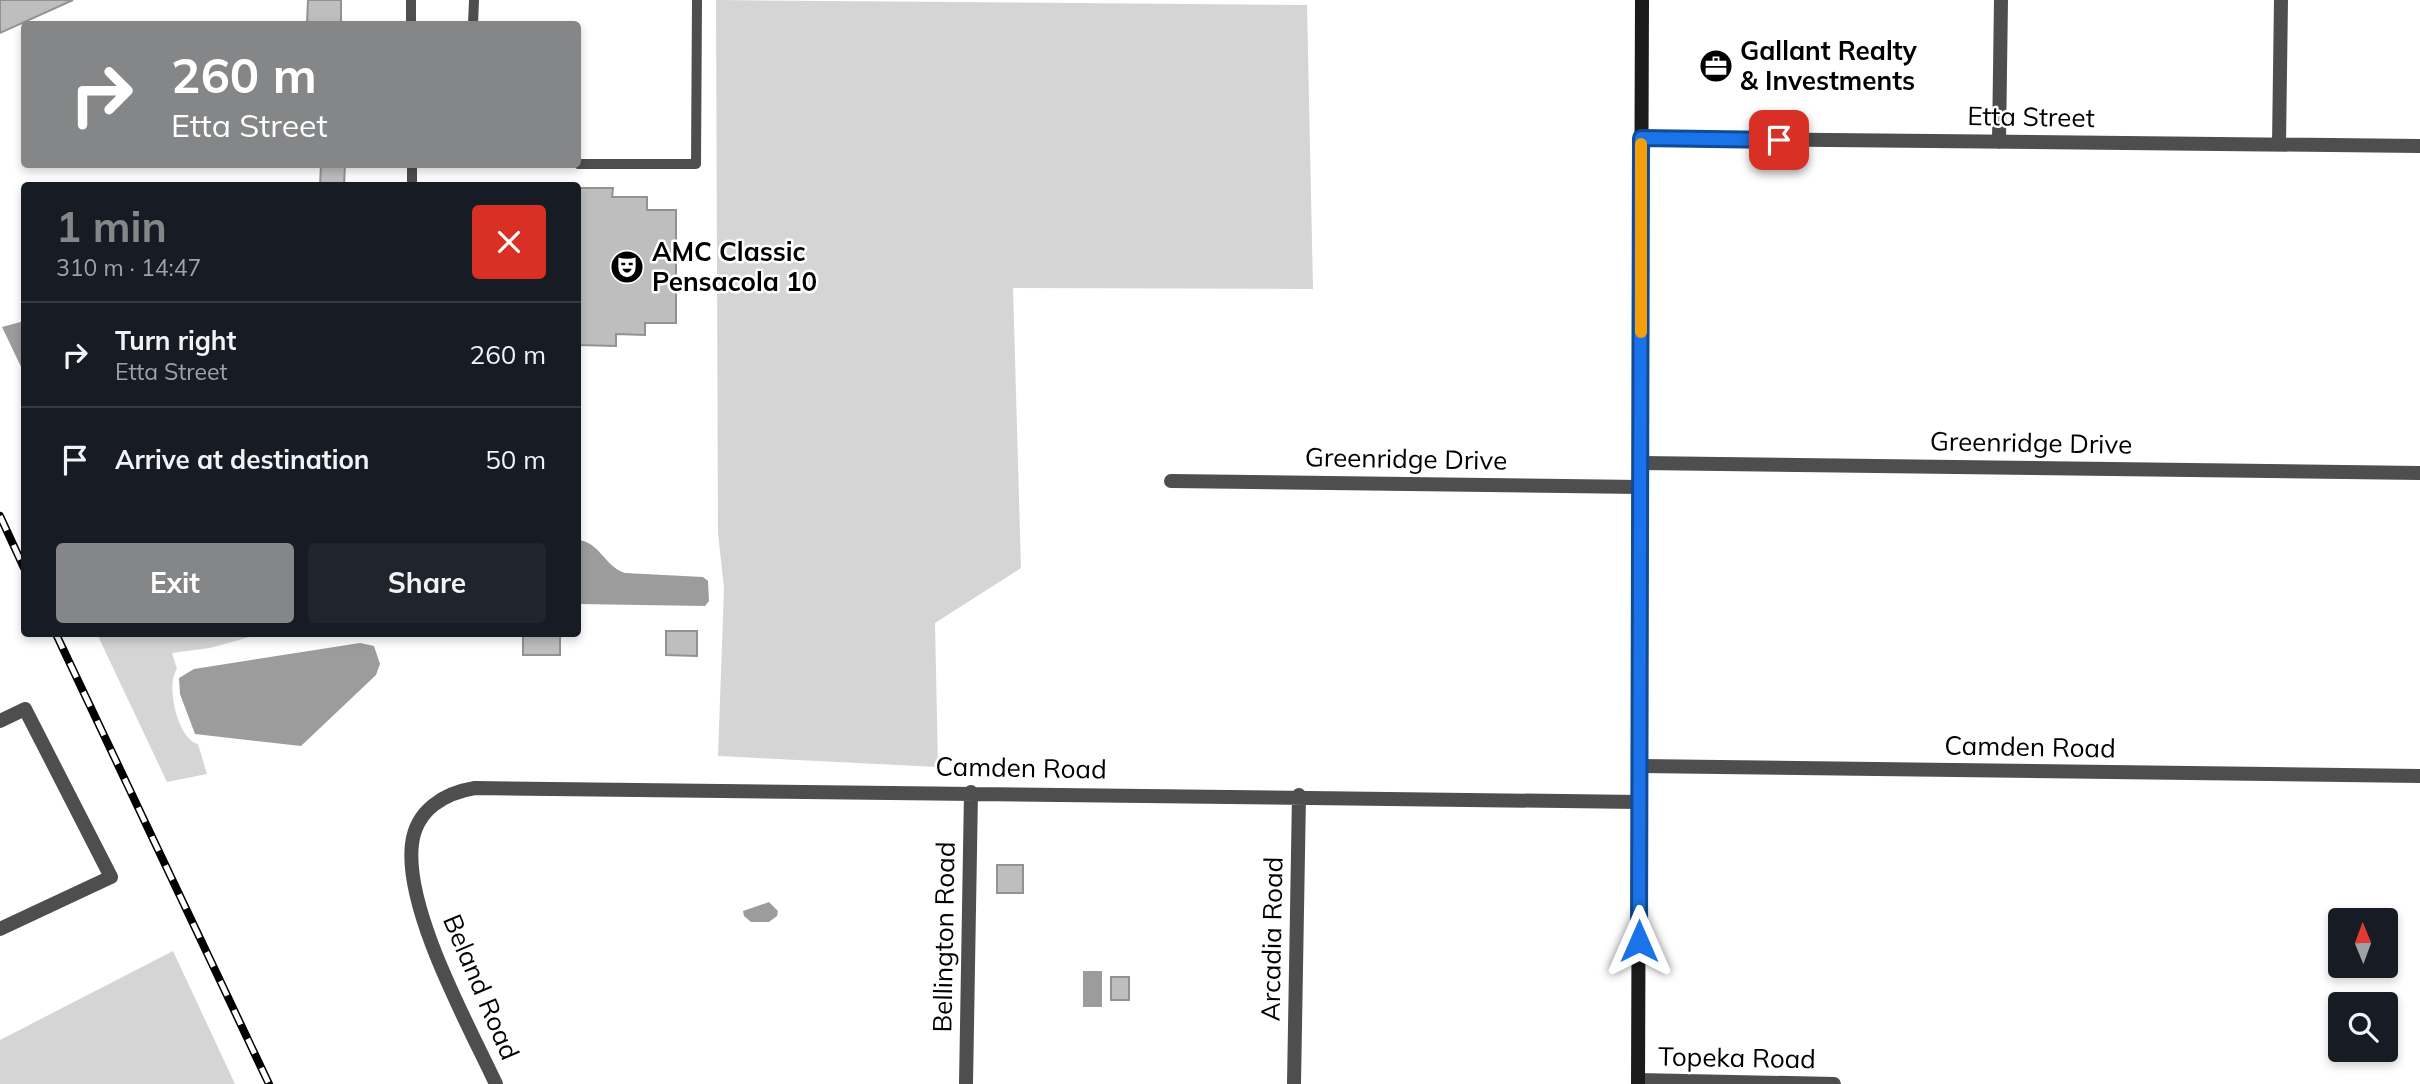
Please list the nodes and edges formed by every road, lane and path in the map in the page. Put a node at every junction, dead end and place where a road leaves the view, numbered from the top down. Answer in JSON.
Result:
{"nodes":[{"id":1,"x":411,"y":0,"type":"edge"},
{"id":2,"x":474,"y":0,"type":"edge"},
{"id":3,"x":697,"y":0,"type":"edge"},
{"id":4,"x":1642,"y":0,"type":"edge"},
{"id":5,"x":2001,"y":0,"type":"edge"},
{"id":6,"x":2281,"y":0,"type":"edge"},
{"id":7,"x":411,"y":21,"type":"edge"},
{"id":8,"x":473,"y":21,"type":"edge"},
{"id":9,"x":1641,"y":138,"type":"junction"},
{"id":10,"x":1999,"y":142,"type":"junction"},
{"id":11,"x":2279,"y":144,"type":"junction"},
{"id":12,"x":2420,"y":146,"type":"edge"},
{"id":13,"x":581,"y":164,"type":"edge"},
{"id":14,"x":1641,"y":463,"type":"junction"},
{"id":15,"x":2420,"y":473,"type":"edge"},
{"id":16,"x":1171,"y":481,"type":"dead end"},
{"id":17,"x":1641,"y":487,"type":"junction"},
{"id":18,"x":0,"y":721,"type":"edge"},
{"id":19,"x":1640,"y":766,"type":"junction"},
{"id":20,"x":2420,"y":776,"type":"edge"},
{"id":21,"x":971,"y":792,"type":"junction"},
{"id":22,"x":1299,"y":795,"type":"junction"},
{"id":23,"x":1640,"y":802,"type":"junction"},
{"id":24,"x":417,"y":827,"type":"joint"},
{"id":25,"x":0,"y":929,"type":"edge"},
{"id":26,"x":1638,"y":1082,"type":"edge"},
{"id":27,"x":496,"y":1084,"type":"edge"},
{"id":28,"x":966,"y":1084,"type":"edge"},
{"id":29,"x":1294,"y":1084,"type":"edge"},
{"id":30,"x":1834,"y":1084,"type":"edge"}],
"edges":[{"from":1,"to":7,"type":"lane"},
{"from":2,"to":8,"type":"lane"},
{"from":3,"to":13,"type":"lane"},
{"from":4,"to":9,"type":"street"},
{"from":5,"to":10,"type":"street"},
{"from":6,"to":11,"type":"street"},
{"from":9,"to":10,"type":"street","name":"Etta Street"},
{"from":9,"to":14,"type":"street"},
{"from":10,"to":11,"type":"street","name":"Etta Street"},
{"from":11,"to":12,"type":"street","name":"Etta Street"},
{"from":14,"to":15,"type":"street","name":"Greenridge Drive"},
{"from":14,"to":17,"type":"street"},
{"from":16,"to":17,"type":"street","name":"Greenridge Drive"},
{"from":17,"to":19,"type":"street"},
{"from":18,"to":25,"type":"street"},
{"from":19,"to":20,"type":"street","name":"Camden Road"},
{"from":19,"to":23,"type":"street"},
{"from":21,"to":22,"type":"street","name":"Camden Road"},
{"from":21,"to":24,"type":"street","name":"Camden Road"},
{"from":21,"to":28,"type":"street","name":"Bellington Road"},
{"from":22,"to":23,"type":"street","name":"Camden Road"},
{"from":22,"to":29,"type":"street","name":"Arcadia Road"},
{"from":23,"to":26,"type":"street"},
{"from":24,"to":27,"type":"street","name":"Beland Road"},
{"from":26,"to":30,"type":"street","name":"Topeka Road"}]}
